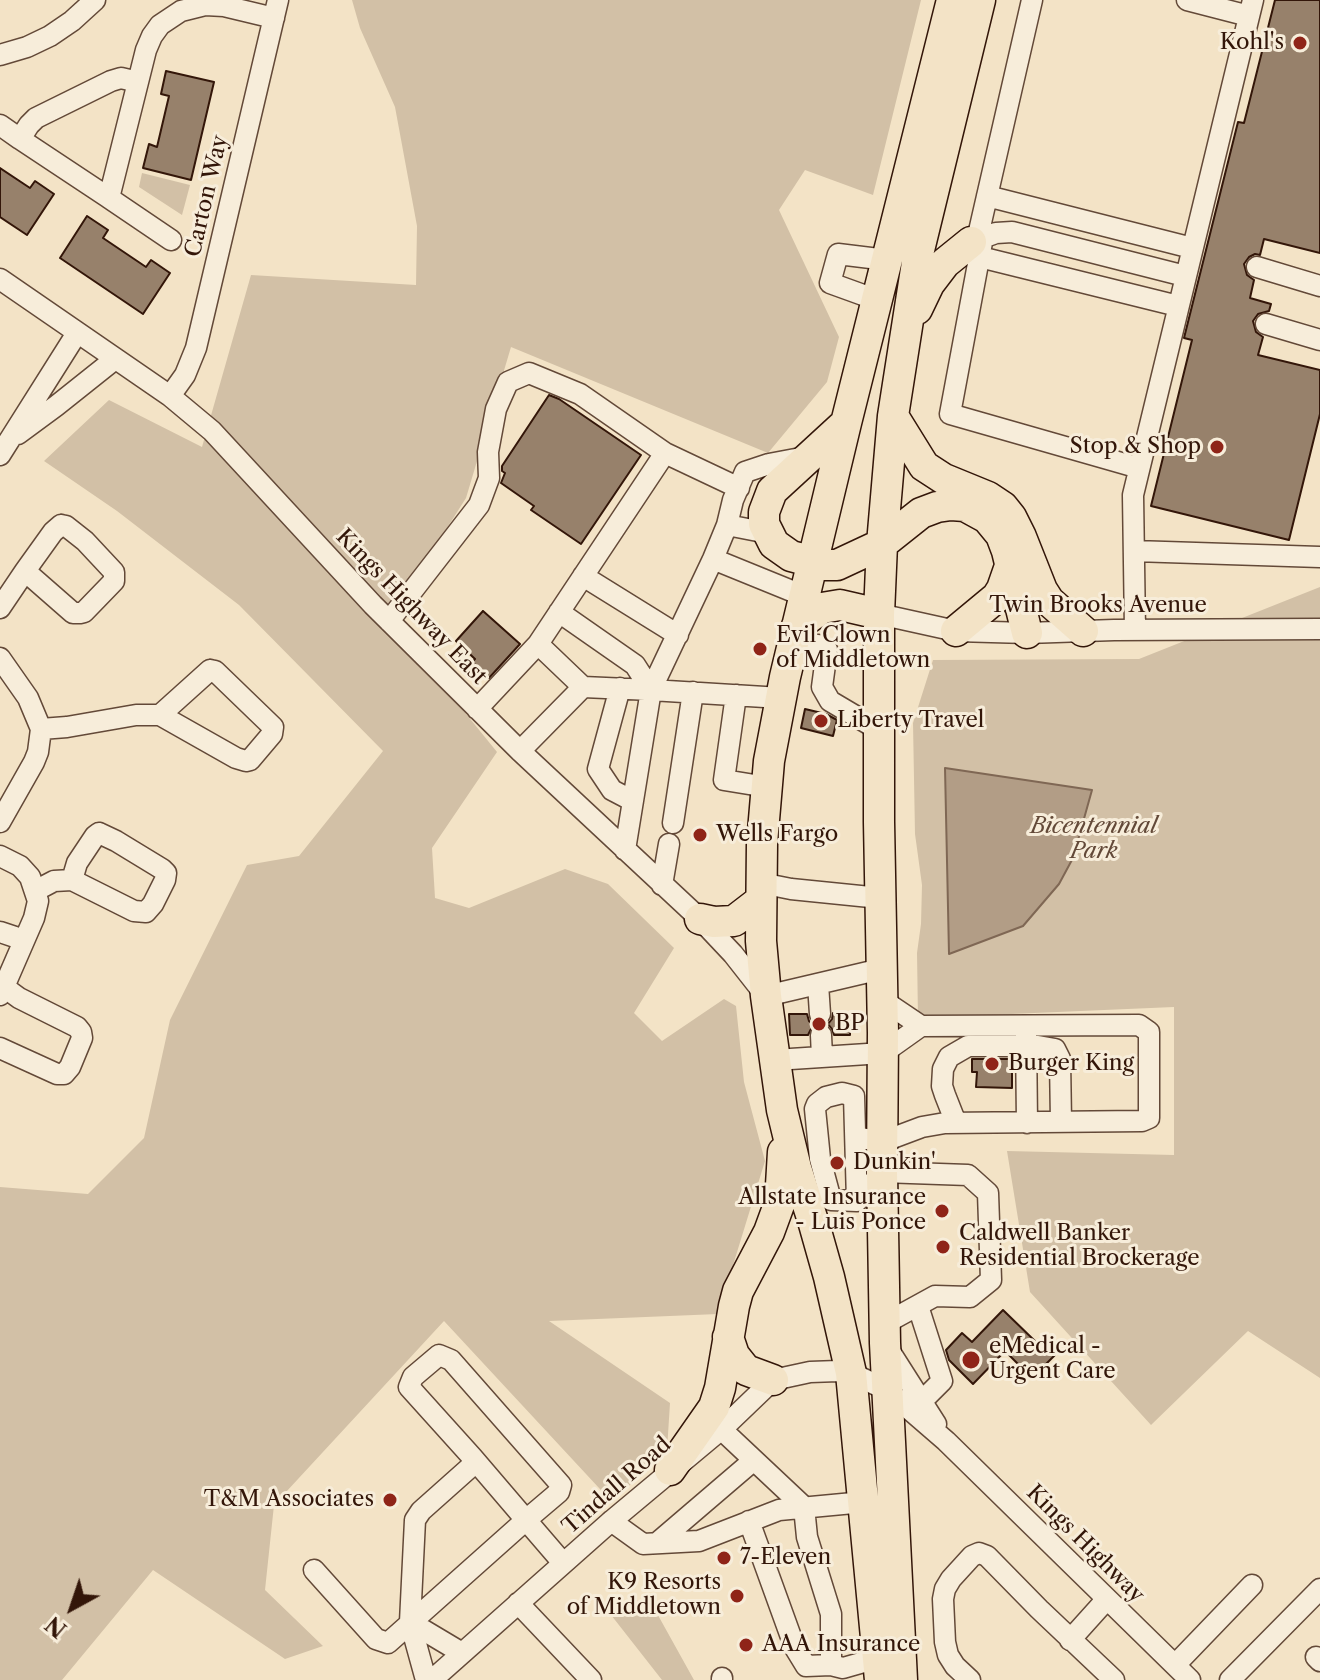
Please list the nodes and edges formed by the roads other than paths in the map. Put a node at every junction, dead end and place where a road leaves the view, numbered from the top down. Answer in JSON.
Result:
{"nodes":[{"id":1,"x":95,"y":0,"type":"edge"},
{"id":2,"x":952,"y":0,"type":"edge"},
{"id":3,"x":980,"y":0,"type":"edge"},
{"id":4,"x":1032,"y":0,"type":"edge"},
{"id":5,"x":1187,"y":0,"type":"edge"},
{"id":6,"x":1251,"y":8,"type":"edge"},
{"id":7,"x":276,"y":9,"type":"edge"},
{"id":8,"x":2,"y":49,"type":"edge"},
{"id":9,"x":138,"y":82,"type":"junction"},
{"id":10,"x":0,"y":125,"type":"edge"},
{"id":11,"x":20,"y":139,"type":"junction"},
{"id":12,"x":987,"y":196,"type":"junction"},
{"id":13,"x":109,"y":198,"type":"junction"},
{"id":14,"x":171,"y":240,"type":"dead end"},
{"id":15,"x":978,"y":244,"type":"junction"},
{"id":16,"x":1192,"y":248,"type":"junction"},
{"id":17,"x":887,"y":260,"type":"junction"},
{"id":18,"x":1257,"y":267,"type":"dead end"},
{"id":19,"x":1185,"y":276,"type":"junction"},
{"id":20,"x":0,"y":279,"type":"edge"},
{"id":21,"x":1320,"y":286,"type":"edge"},
{"id":22,"x":877,"y":300,"type":"junction"},
{"id":23,"x":1178,"y":306,"type":"junction"},
{"id":24,"x":1266,"y":324,"type":"dead end"},
{"id":25,"x":905,"y":332,"type":"junction"},
{"id":26,"x":77,"y":333,"type":"junction"},
{"id":27,"x":1320,"y":340,"type":"edge"},
{"id":28,"x":115,"y":359,"type":"junction"},
{"id":29,"x":170,"y":396,"type":"junction"},
{"id":30,"x":893,"y":416,"type":"junction"},
{"id":31,"x":846,"y":423,"type":"junction"},
{"id":32,"x":6,"y":447,"type":"edge"},
{"id":33,"x":665,"y":453,"type":"junction"},
{"id":34,"x":807,"y":457,"type":"junction"},
{"id":35,"x":1139,"y":468,"type":"junction"},
{"id":36,"x":739,"y":488,"type":"junction"},
{"id":37,"x":727,"y":525,"type":"junction"},
{"id":38,"x":768,"y":533,"type":"junction"},
{"id":39,"x":882,"y":544,"type":"junction"},
{"id":40,"x":1134,"y":551,"type":"junction"},
{"id":41,"x":1320,"y":557,"type":"edge"},
{"id":42,"x":713,"y":559,"type":"junction"},
{"id":43,"x":813,"y":561,"type":"junction"},
{"id":44,"x":1010,"y":566,"type":"junction"},
{"id":45,"x":25,"y":571,"type":"junction"},
{"id":46,"x":583,"y":576,"type":"junction"},
{"id":47,"x":804,"y":596,"type":"junction"},
{"id":48,"x":0,"y":608,"type":"edge"},
{"id":49,"x":559,"y":612,"type":"junction"},
{"id":50,"x":879,"y":614,"type":"junction"},
{"id":51,"x":389,"y":621,"type":"junction"},
{"id":52,"x":1320,"y":629,"type":"edge"},
{"id":53,"x":1135,"y":630,"type":"junction"},
{"id":54,"x":956,"y":631,"type":"junction"},
{"id":55,"x":1083,"y":631,"type":"junction"},
{"id":56,"x":1027,"y":633,"type":"junction"},
{"id":57,"x":678,"y":635,"type":"junction"},
{"id":58,"x":795,"y":636,"type":"junction"},
{"id":59,"x":538,"y":644,"type":"junction"},
{"id":60,"x":0,"y":658,"type":"edge"},
{"id":61,"x":583,"y":687,"type":"junction"},
{"id":62,"x":620,"y":688,"type":"junction"},
{"id":63,"x":651,"y":690,"type":"junction"},
{"id":64,"x":693,"y":692,"type":"junction"},
{"id":65,"x":736,"y":695,"type":"junction"},
{"id":66,"x":781,"y":698,"type":"junction"},
{"id":67,"x":477,"y":709,"type":"junction"},
{"id":68,"x":160,"y":715,"type":"junction"},
{"id":69,"x":41,"y":729,"type":"junction"},
{"id":70,"x":879,"y":730,"type":"junction"},
{"id":71,"x":520,"y":751,"type":"junction"},
{"id":72,"x":767,"y":787,"type":"junction"},
{"id":73,"x":634,"y":792,"type":"junction"},
{"id":74,"x":0,"y":822,"type":"edge"},
{"id":75,"x":673,"y":823,"type":"dead end"},
{"id":76,"x":669,"y":844,"type":"dead end"},
{"id":77,"x":625,"y":850,"type":"junction"},
{"id":78,"x":0,"y":856,"type":"edge"},
{"id":79,"x":72,"y":880,"type":"junction"},
{"id":80,"x":662,"y":885,"type":"junction"},
{"id":81,"x":35,"y":891,"type":"junction"},
{"id":82,"x":761,"y":892,"type":"junction"},
{"id":83,"x":880,"y":898,"type":"junction"},
{"id":84,"x":700,"y":919,"type":"junction"},
{"id":85,"x":0,"y":932,"type":"edge"},
{"id":86,"x":24,"y":940,"type":"junction"},
{"id":87,"x":881,"y":969,"type":"junction"},
{"id":88,"x":818,"y":984,"type":"junction"},
{"id":89,"x":2,"y":991,"type":"edge"},
{"id":90,"x":766,"y":996,"type":"junction"},
{"id":91,"x":881,"y":999,"type":"junction"},
{"id":92,"x":820,"y":1014,"type":"dead end"},
{"id":93,"x":921,"y":1026,"type":"junction"},
{"id":94,"x":821,"y":1035,"type":"dead end"},
{"id":95,"x":1026,"y":1036,"type":"junction"},
{"id":96,"x":0,"y":1048,"type":"edge"},
{"id":97,"x":883,"y":1053,"type":"junction"},
{"id":98,"x":822,"y":1057,"type":"junction"},
{"id":99,"x":775,"y":1060,"type":"junction"},
{"id":100,"x":782,"y":1110,"type":"junction"},
{"id":101,"x":1061,"y":1122,"type":"junction"},
{"id":102,"x":956,"y":1123,"type":"junction"},
{"id":103,"x":1017,"y":1123,"type":"junction"},
{"id":104,"x":869,"y":1139,"type":"junction"},
{"id":105,"x":807,"y":1159,"type":"junction"},
{"id":106,"x":882,"y":1172,"type":"junction"},
{"id":107,"x":857,"y":1201,"type":"junction"},
{"id":108,"x":918,"y":1306,"type":"junction"},
{"id":109,"x":884,"y":1334,"type":"junction"},
{"id":110,"x":728,"y":1337,"type":"junction"},
{"id":111,"x":851,"y":1373,"type":"junction"},
{"id":112,"x":773,"y":1380,"type":"junction"},
{"id":113,"x":887,"y":1390,"type":"junction"},
{"id":114,"x":922,"y":1401,"type":"junction"},
{"id":115,"x":721,"y":1429,"type":"junction"},
{"id":116,"x":946,"y":1441,"type":"junction"},
{"id":117,"x":754,"y":1460,"type":"junction"},
{"id":118,"x":476,"y":1462,"type":"junction"},
{"id":119,"x":670,"y":1470,"type":"junction"},
{"id":120,"x":864,"y":1502,"type":"junction"},
{"id":121,"x":804,"y":1507,"type":"junction"},
{"id":122,"x":526,"y":1520,"type":"junction"},
{"id":123,"x":611,"y":1521,"type":"junction"},
{"id":124,"x":749,"y":1521,"type":"junction"},
{"id":125,"x":657,"y":1543,"type":"junction"},
{"id":126,"x":563,"y":1563,"type":"junction"},
{"id":127,"x":314,"y":1570,"type":"dead end"},
{"id":128,"x":1252,"y":1585,"type":"dead end"},
{"id":129,"x":1320,"y":1589,"type":"edge"},
{"id":130,"x":1106,"y":1600,"type":"junction"},
{"id":131,"x":518,"y":1603,"type":"junction"},
{"id":132,"x":410,"y":1622,"type":"junction"},
{"id":133,"x":1070,"y":1640,"type":"junction"},
{"id":134,"x":462,"y":1653,"type":"junction"},
{"id":135,"x":831,"y":1665,"type":"junction"},
{"id":136,"x":1175,"y":1665,"type":"junction"},
{"id":137,"x":879,"y":1669,"type":"edge"},
{"id":138,"x":803,"y":1673,"type":"edge"},
{"id":139,"x":433,"y":1679,"type":"edge"},
{"id":140,"x":591,"y":1680,"type":"edge"},
{"id":141,"x":902,"y":1680,"type":"edge"},
{"id":142,"x":970,"y":1680,"type":"edge"},
{"id":143,"x":1114,"y":1680,"type":"edge"},
{"id":144,"x":1190,"y":1680,"type":"edge"},
{"id":145,"x":1230,"y":1680,"type":"edge"}],
"edges":[{"from":1,"to":8,"type":"street"},
{"from":2,"to":17,"type":"highway"},
{"from":3,"to":25,"type":"highway"},
{"from":4,"to":12,"type":"street"},
{"from":5,"to":6,"type":"street"},
{"from":6,"to":16,"type":"street"},
{"from":7,"to":9,"type":"street"},
{"from":7,"to":29,"type":"street","name":"Carton Way"},
{"from":9,"to":11,"type":"street"},
{"from":9,"to":13,"type":"street"},
{"from":10,"to":11,"type":"street"},
{"from":11,"to":13,"type":"street"},
{"from":12,"to":15,"type":"street"},
{"from":12,"to":16,"type":"street"},
{"from":13,"to":14,"type":"street"},
{"from":15,"to":19,"type":"street"},
{"from":15,"to":23,"type":"street"},
{"from":15,"to":25,"type":"highway"},
{"from":15,"to":35,"type":"street"},
{"from":16,"to":19,"type":"street"},
{"from":17,"to":22,"type":"highway"},
{"from":17,"to":22,"type":"street"},
{"from":18,"to":21,"type":"street"},
{"from":19,"to":23,"type":"street"},
{"from":20,"to":26,"type":"street","name":"Kings Highway East"},
{"from":22,"to":31,"type":"highway"},
{"from":23,"to":35,"type":"street"},
{"from":24,"to":27,"type":"street"},
{"from":25,"to":30,"type":"highway"},
{"from":26,"to":28,"type":"street","name":"Kings Highway East"},
{"from":26,"to":32,"type":"street"},
{"from":28,"to":29,"type":"street","name":"Kings Highway East"},
{"from":28,"to":32,"type":"street"},
{"from":29,"to":51,"type":"street","name":"Kings Highway East"},
{"from":30,"to":39,"type":"highway"},
{"from":30,"to":55,"type":"highway"},
{"from":31,"to":34,"type":"highway"},
{"from":31,"to":43,"type":"highway"},
{"from":33,"to":36,"type":"street"},
{"from":33,"to":46,"type":"street"},
{"from":33,"to":51,"type":"street"},
{"from":34,"to":36,"type":"street"},
{"from":34,"to":38,"type":"highway"},
{"from":35,"to":40,"type":"street"},
{"from":36,"to":37,"type":"street"},
{"from":37,"to":38,"type":"street"},
{"from":37,"to":42,"type":"street"},
{"from":38,"to":43,"type":"highway"},
{"from":39,"to":43,"type":"highway"},
{"from":39,"to":44,"type":"highway"},
{"from":39,"to":50,"type":"highway"},
{"from":40,"to":41,"type":"street"},
{"from":40,"to":53,"type":"street"},
{"from":42,"to":47,"type":"street"},
{"from":42,"to":57,"type":"street"},
{"from":43,"to":47,"type":"highway"},
{"from":44,"to":54,"type":"highway"},
{"from":44,"to":56,"type":"highway"},
{"from":45,"to":45,"type":"street"},
{"from":45,"to":48,"type":"street"},
{"from":46,"to":49,"type":"street"},
{"from":46,"to":57,"type":"street"},
{"from":47,"to":58,"type":"highway"},
{"from":49,"to":59,"type":"street"},
{"from":49,"to":63,"type":"street"},
{"from":50,"to":54,"type":"street","name":"Twin Brooks Avenue"},
{"from":50,"to":58,"type":"highway"},
{"from":50,"to":70,"type":"highway"},
{"from":51,"to":67,"type":"street","name":"Kings Highway East"},
{"from":52,"to":53,"type":"street","name":"Twin Brooks Avenue"},
{"from":53,"to":55,"type":"street","name":"Twin Brooks Avenue"},
{"from":54,"to":56,"type":"street","name":"Twin Brooks Avenue"},
{"from":55,"to":56,"type":"street","name":"Twin Brooks Avenue"},
{"from":57,"to":63,"type":"street"},
{"from":58,"to":66,"type":"highway"},
{"from":58,"to":70,"type":"street"},
{"from":59,"to":61,"type":"street"},
{"from":59,"to":67,"type":"street"},
{"from":60,"to":69,"type":"street"},
{"from":61,"to":62,"type":"street"},
{"from":61,"to":71,"type":"street"},
{"from":62,"to":63,"type":"street"},
{"from":62,"to":73,"type":"street"},
{"from":63,"to":64,"type":"street"},
{"from":63,"to":73,"type":"street"},
{"from":64,"to":65,"type":"street"},
{"from":64,"to":75,"type":"street"},
{"from":65,"to":66,"type":"street"},
{"from":65,"to":72,"type":"street"},
{"from":66,"to":72,"type":"highway"},
{"from":67,"to":71,"type":"street","name":"Kings Highway East"},
{"from":68,"to":68,"type":"street"},
{"from":68,"to":69,"type":"street"},
{"from":69,"to":74,"type":"street"},
{"from":70,"to":83,"type":"highway"},
{"from":71,"to":77,"type":"street","name":"Kings Highway East"},
{"from":72,"to":82,"type":"highway"},
{"from":73,"to":77,"type":"street"},
{"from":76,"to":80,"type":"street"},
{"from":77,"to":80,"type":"street","name":"Kings Highway East"},
{"from":78,"to":81,"type":"street"},
{"from":79,"to":79,"type":"street"},
{"from":79,"to":81,"type":"street"},
{"from":80,"to":84,"type":"street","name":"Kings Highway East"},
{"from":81,"to":86,"type":"street"},
{"from":82,"to":83,"type":"street"},
{"from":82,"to":84,"type":"highway"},
{"from":82,"to":90,"type":"highway"},
{"from":83,"to":87,"type":"highway"},
{"from":84,"to":90,"type":"street","name":"Kings Highway East"},
{"from":85,"to":86,"type":"street"},
{"from":86,"to":89,"type":"street"},
{"from":87,"to":88,"type":"street"},
{"from":87,"to":91,"type":"highway"},
{"from":88,"to":90,"type":"street"},
{"from":88,"to":92,"type":"street"},
{"from":89,"to":96,"type":"street"},
{"from":90,"to":99,"type":"highway"},
{"from":91,"to":93,"type":"street"},
{"from":91,"to":97,"type":"highway"},
{"from":93,"to":95,"type":"street"},
{"from":93,"to":97,"type":"street"},
{"from":94,"to":98,"type":"street"},
{"from":95,"to":101,"type":"street"},
{"from":95,"to":101,"type":"street"},
{"from":95,"to":102,"type":"street"},
{"from":95,"to":103,"type":"street"},
{"from":97,"to":98,"type":"street"},
{"from":97,"to":104,"type":"highway"},
{"from":98,"to":99,"type":"street"},
{"from":99,"to":100,"type":"highway"},
{"from":100,"to":105,"type":"highway"},
{"from":100,"to":110,"type":"highway"},
{"from":101,"to":103,"type":"street"},
{"from":102,"to":103,"type":"street"},
{"from":102,"to":104,"type":"street"},
{"from":104,"to":105,"type":"street"},
{"from":104,"to":106,"type":"highway"},
{"from":104,"to":107,"type":"street"},
{"from":105,"to":107,"type":"street"},
{"from":105,"to":111,"type":"highway"},
{"from":106,"to":107,"type":"street"},
{"from":106,"to":108,"type":"street"},
{"from":106,"to":109,"type":"highway"},
{"from":108,"to":109,"type":"street"},
{"from":108,"to":114,"type":"street"},
{"from":109,"to":113,"type":"highway"},
{"from":109,"to":114,"type":"street","name":"Kings Highway"},
{"from":110,"to":112,"type":"highway"},
{"from":110,"to":119,"type":"highway"},
{"from":111,"to":112,"type":"street"},
{"from":111,"to":113,"type":"street","name":"Kings Highway"},
{"from":111,"to":120,"type":"highway"},
{"from":112,"to":115,"type":"street","name":"Tindall Road"},
{"from":113,"to":116,"type":"street","name":"Kings Highway"},
{"from":113,"to":141,"type":"highway"},
{"from":114,"to":116,"type":"street","name":"Kings Highway"},
{"from":115,"to":117,"type":"street"},
{"from":115,"to":119,"type":"street","name":"Tindall Road"},
{"from":116,"to":130,"type":"street","name":"Kings Highway"},
{"from":117,"to":121,"type":"street"},
{"from":117,"to":125,"type":"street"},
{"from":118,"to":122,"type":"street"},
{"from":118,"to":122,"type":"street"},
{"from":118,"to":132,"type":"street"},
{"from":119,"to":123,"type":"street","name":"Tindall Road"},
{"from":120,"to":121,"type":"street"},
{"from":120,"to":137,"type":"highway"},
{"from":121,"to":124,"type":"street"},
{"from":121,"to":135,"type":"street"},
{"from":122,"to":126,"type":"street"},
{"from":122,"to":132,"type":"street"},
{"from":123,"to":125,"type":"street"},
{"from":123,"to":126,"type":"street","name":"Tindall Road"},
{"from":124,"to":125,"type":"street"},
{"from":124,"to":138,"type":"street"},
{"from":126,"to":131,"type":"street","name":"Tindall Road"},
{"from":127,"to":132,"type":"street"},
{"from":128,"to":136,"type":"street"},
{"from":129,"to":145,"type":"street"},
{"from":130,"to":133,"type":"street"},
{"from":130,"to":136,"type":"street","name":"Kings Highway"},
{"from":131,"to":134,"type":"street","name":"Tindall Road"},
{"from":131,"to":140,"type":"street"},
{"from":132,"to":134,"type":"street"},
{"from":132,"to":139,"type":"street"},
{"from":133,"to":142,"type":"street"},
{"from":133,"to":143,"type":"street"},
{"from":134,"to":139,"type":"street","name":"Tindall Road"},
{"from":135,"to":137,"type":"street"},
{"from":135,"to":138,"type":"street"},
{"from":136,"to":144,"type":"street","name":"Kings Highway"}]}
